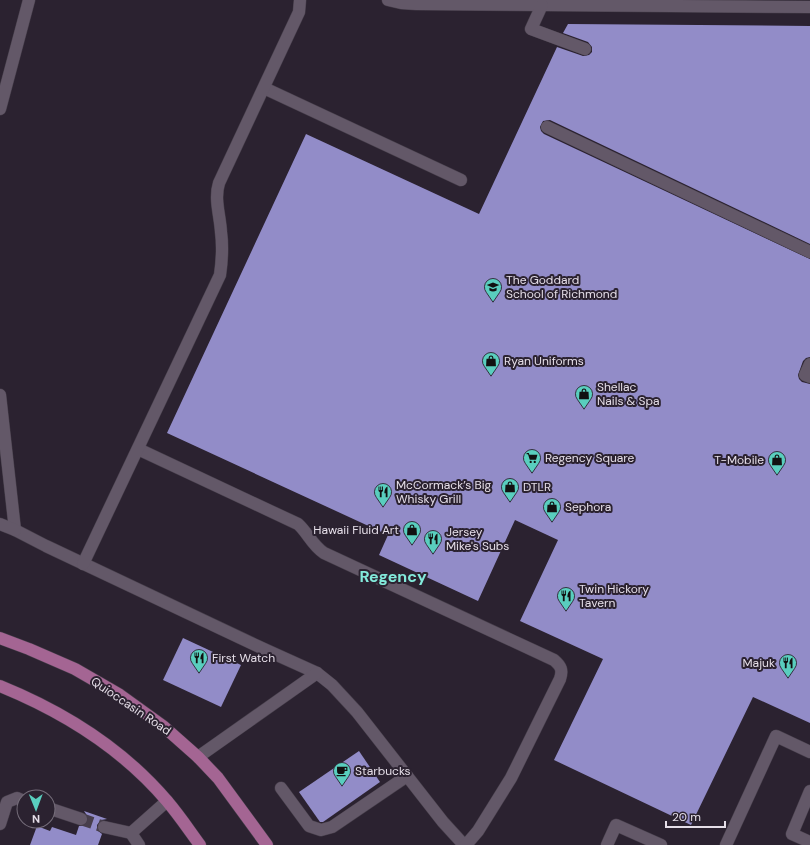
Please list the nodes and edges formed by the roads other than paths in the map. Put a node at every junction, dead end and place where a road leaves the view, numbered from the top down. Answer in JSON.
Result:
{"nodes":[{"id":1,"x":29,"y":0,"type":"edge"},
{"id":2,"x":300,"y":0,"type":"edge"},
{"id":3,"x":388,"y":0,"type":"edge"},
{"id":4,"x":542,"y":5,"type":"junction"},
{"id":5,"x":810,"y":8,"type":"edge"},
{"id":6,"x":585,"y":49,"type":"dead end"},
{"id":7,"x":264,"y":88,"type":"junction"},
{"id":8,"x":0,"y":109,"type":"edge"},
{"id":9,"x":547,"y":127,"type":"dead end"},
{"id":10,"x":461,"y":180,"type":"dead end"},
{"id":11,"x":810,"y":252,"type":"edge"},
{"id":12,"x":810,"y":364,"type":"edge"},
{"id":13,"x":810,"y":377,"type":"edge"},
{"id":14,"x":0,"y":395,"type":"edge"},
{"id":15,"x":138,"y":449,"type":"junction"},
{"id":16,"x":5,"y":487,"type":"edge"},
{"id":17,"x":0,"y":524,"type":"edge"},
{"id":18,"x":15,"y":530,"type":"junction"},
{"id":19,"x":84,"y":564,"type":"junction"},
{"id":20,"x":0,"y":638,"type":"edge"},
{"id":21,"x":317,"y":673,"type":"junction"},
{"id":22,"x":0,"y":686,"type":"edge"},
{"id":23,"x":810,"y":752,"type":"edge"},
{"id":24,"x":198,"y":757,"type":"junction"},
{"id":25,"x":407,"y":776,"type":"junction"},
{"id":26,"x":282,"y":788,"type":"dead end"},
{"id":27,"x":810,"y":791,"type":"edge"},
{"id":28,"x":16,"y":798,"type":"edge"},
{"id":29,"x":167,"y":801,"type":"junction"},
{"id":30,"x":56,"y":811,"type":"edge"},
{"id":31,"x":82,"y":819,"type":"tunnel mouth"},
{"id":32,"x":0,"y":824,"type":"edge"},
{"id":33,"x":104,"y":827,"type":"tunnel mouth"},
{"id":34,"x":131,"y":833,"type":"junction"},
{"id":35,"x":810,"y":842,"type":"edge"},
{"id":36,"x":139,"y":845,"type":"edge"},
{"id":37,"x":200,"y":845,"type":"edge"},
{"id":38,"x":267,"y":845,"type":"edge"},
{"id":39,"x":465,"y":845,"type":"edge"},
{"id":40,"x":607,"y":845,"type":"edge"},
{"id":41,"x":661,"y":845,"type":"edge"},
{"id":42,"x":726,"y":845,"type":"edge"}],
"edges":[{"from":1,"to":8,"type":"street"},
{"from":2,"to":7,"type":"street"},
{"from":3,"to":4,"type":"street"},
{"from":4,"to":5,"type":"street"},
{"from":4,"to":6,"type":"street"},
{"from":7,"to":10,"type":"street"},
{"from":7,"to":15,"type":"street"},
{"from":9,"to":11,"type":"street"},
{"from":12,"to":13,"type":"street"},
{"from":14,"to":16,"type":"street"},
{"from":15,"to":19,"type":"street"},
{"from":15,"to":39,"type":"street"},
{"from":16,"to":18,"type":"street"},
{"from":17,"to":18,"type":"street"},
{"from":18,"to":19,"type":"street"},
{"from":19,"to":21,"type":"street"},
{"from":20,"to":24,"type":"main road","name":"Quioccasin Road"},
{"from":21,"to":24,"type":"street"},
{"from":21,"to":25,"type":"street"},
{"from":22,"to":29,"type":"main road"},
{"from":23,"to":42,"type":"street"},
{"from":24,"to":38,"type":"main road","name":"Quioccasin Road"},
{"from":25,"to":26,"type":"street"},
{"from":25,"to":39,"type":"street"},
{"from":27,"to":35,"type":"street"},
{"from":28,"to":32,"type":"street"},
{"from":29,"to":34,"type":"street"},
{"from":29,"to":37,"type":"main road"},
{"from":30,"to":31,"type":"street"},
{"from":33,"to":34,"type":"street"},
{"from":34,"to":36,"type":"street"},
{"from":40,"to":41,"type":"street"}]}
